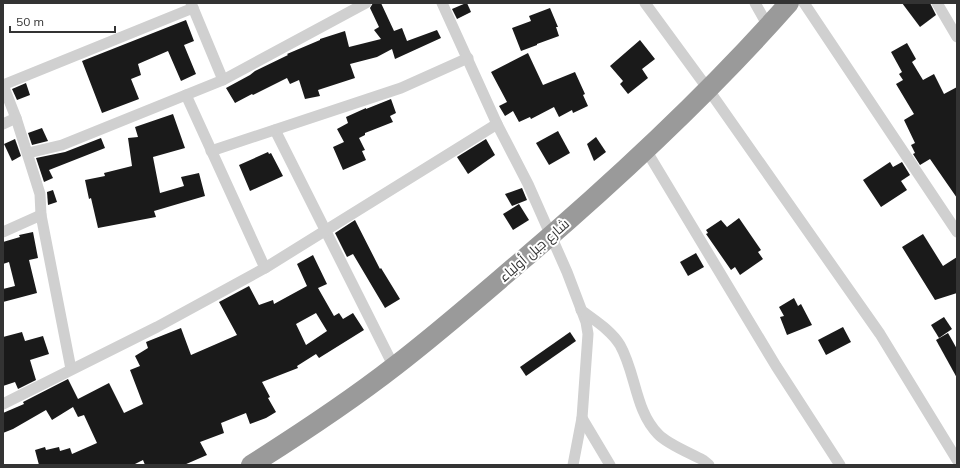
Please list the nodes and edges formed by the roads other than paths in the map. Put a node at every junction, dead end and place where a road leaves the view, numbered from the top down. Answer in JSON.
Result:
{"nodes":[{"id":1,"x":366,"y":3,"type":"edge"},
{"id":2,"x":442,"y":3,"type":"edge"},
{"id":3,"x":645,"y":3,"type":"edge"},
{"id":4,"x":755,"y":3,"type":"edge"},
{"id":5,"x":789,"y":3,"type":"edge"},
{"id":6,"x":804,"y":3,"type":"edge"},
{"id":7,"x":937,"y":3,"type":"edge"},
{"id":8,"x":192,"y":6,"type":"edge"},
{"id":9,"x":768,"y":26,"type":"junction"},
{"id":10,"x":957,"y":37,"type":"edge"},
{"id":11,"x":468,"y":58,"type":"junction"},
{"id":12,"x":223,"y":80,"type":"junction"},
{"id":13,"x":3,"y":85,"type":"edge"},
{"id":14,"x":708,"y":89,"type":"junction"},
{"id":15,"x":186,"y":95,"type":"junction"},
{"id":16,"x":16,"y":118,"type":"junction"},
{"id":17,"x":3,"y":124,"type":"edge"},
{"id":18,"x":498,"y":124,"type":"junction"},
{"id":19,"x":275,"y":130,"type":"junction"},
{"id":20,"x":646,"y":150,"type":"junction"},
{"id":21,"x":211,"y":151,"type":"junction"},
{"id":22,"x":28,"y":153,"type":"junction"},
{"id":23,"x":41,"y":215,"type":"junction"},
{"id":24,"x":325,"y":230,"type":"junction"},
{"id":25,"x":3,"y":232,"type":"edge"},
{"id":26,"x":957,"y":232,"type":"edge"},
{"id":27,"x":550,"y":237,"type":"junction"},
{"id":28,"x":265,"y":268,"type":"junction"},
{"id":29,"x":581,"y":310,"type":"junction"},
{"id":30,"x":394,"y":367,"type":"junction"},
{"id":31,"x":71,"y":370,"type":"junction"},
{"id":32,"x":3,"y":404,"type":"edge"},
{"id":33,"x":582,"y":418,"type":"junction"},
{"id":34,"x":957,"y":460,"type":"edge"},
{"id":35,"x":251,"y":465,"type":"edge"},
{"id":36,"x":573,"y":465,"type":"edge"},
{"id":37,"x":610,"y":465,"type":"edge"},
{"id":38,"x":709,"y":465,"type":"edge"},
{"id":39,"x":840,"y":465,"type":"edge"}],
"edges":[{"from":1,"to":12,"type":"street"},
{"from":2,"to":11,"type":"street"},
{"from":3,"to":14,"type":"street"},
{"from":4,"to":9,"type":"street"},
{"from":5,"to":9,"type":"highway","name":"شارع جبل أولياء"},
{"from":6,"to":26,"type":"street"},
{"from":7,"to":10,"type":"street"},
{"from":8,"to":12,"type":"street"},
{"from":8,"to":13,"type":"street"},
{"from":9,"to":14,"type":"highway","name":"شارع جبل أولياء"},
{"from":11,"to":18,"type":"street"},
{"from":11,"to":19,"type":"street"},
{"from":12,"to":15,"type":"street"},
{"from":13,"to":16,"type":"street"},
{"from":14,"to":20,"type":"highway","name":"شارع جبل أولياء"},
{"from":14,"to":34,"type":"street"},
{"from":15,"to":21,"type":"street"},
{"from":15,"to":22,"type":"street"},
{"from":16,"to":17,"type":"street"},
{"from":16,"to":22,"type":"street"},
{"from":18,"to":24,"type":"street"},
{"from":18,"to":27,"type":"street"},
{"from":19,"to":21,"type":"street"},
{"from":19,"to":24,"type":"street"},
{"from":20,"to":27,"type":"highway","name":"شارع جبل أولياء"},
{"from":20,"to":39,"type":"street"},
{"from":21,"to":28,"type":"street"},
{"from":22,"to":23,"type":"street"},
{"from":23,"to":25,"type":"street"},
{"from":23,"to":31,"type":"street"},
{"from":24,"to":28,"type":"street"},
{"from":24,"to":30,"type":"street"},
{"from":27,"to":29,"type":"street"},
{"from":27,"to":30,"type":"highway","name":"شارع جبل أولياء"},
{"from":28,"to":31,"type":"street"},
{"from":29,"to":33,"type":"street"},
{"from":29,"to":38,"type":"street"},
{"from":30,"to":35,"type":"highway","name":"شارع جبل أولياء"},
{"from":31,"to":32,"type":"street"},
{"from":33,"to":36,"type":"street"},
{"from":33,"to":37,"type":"street"}]}
